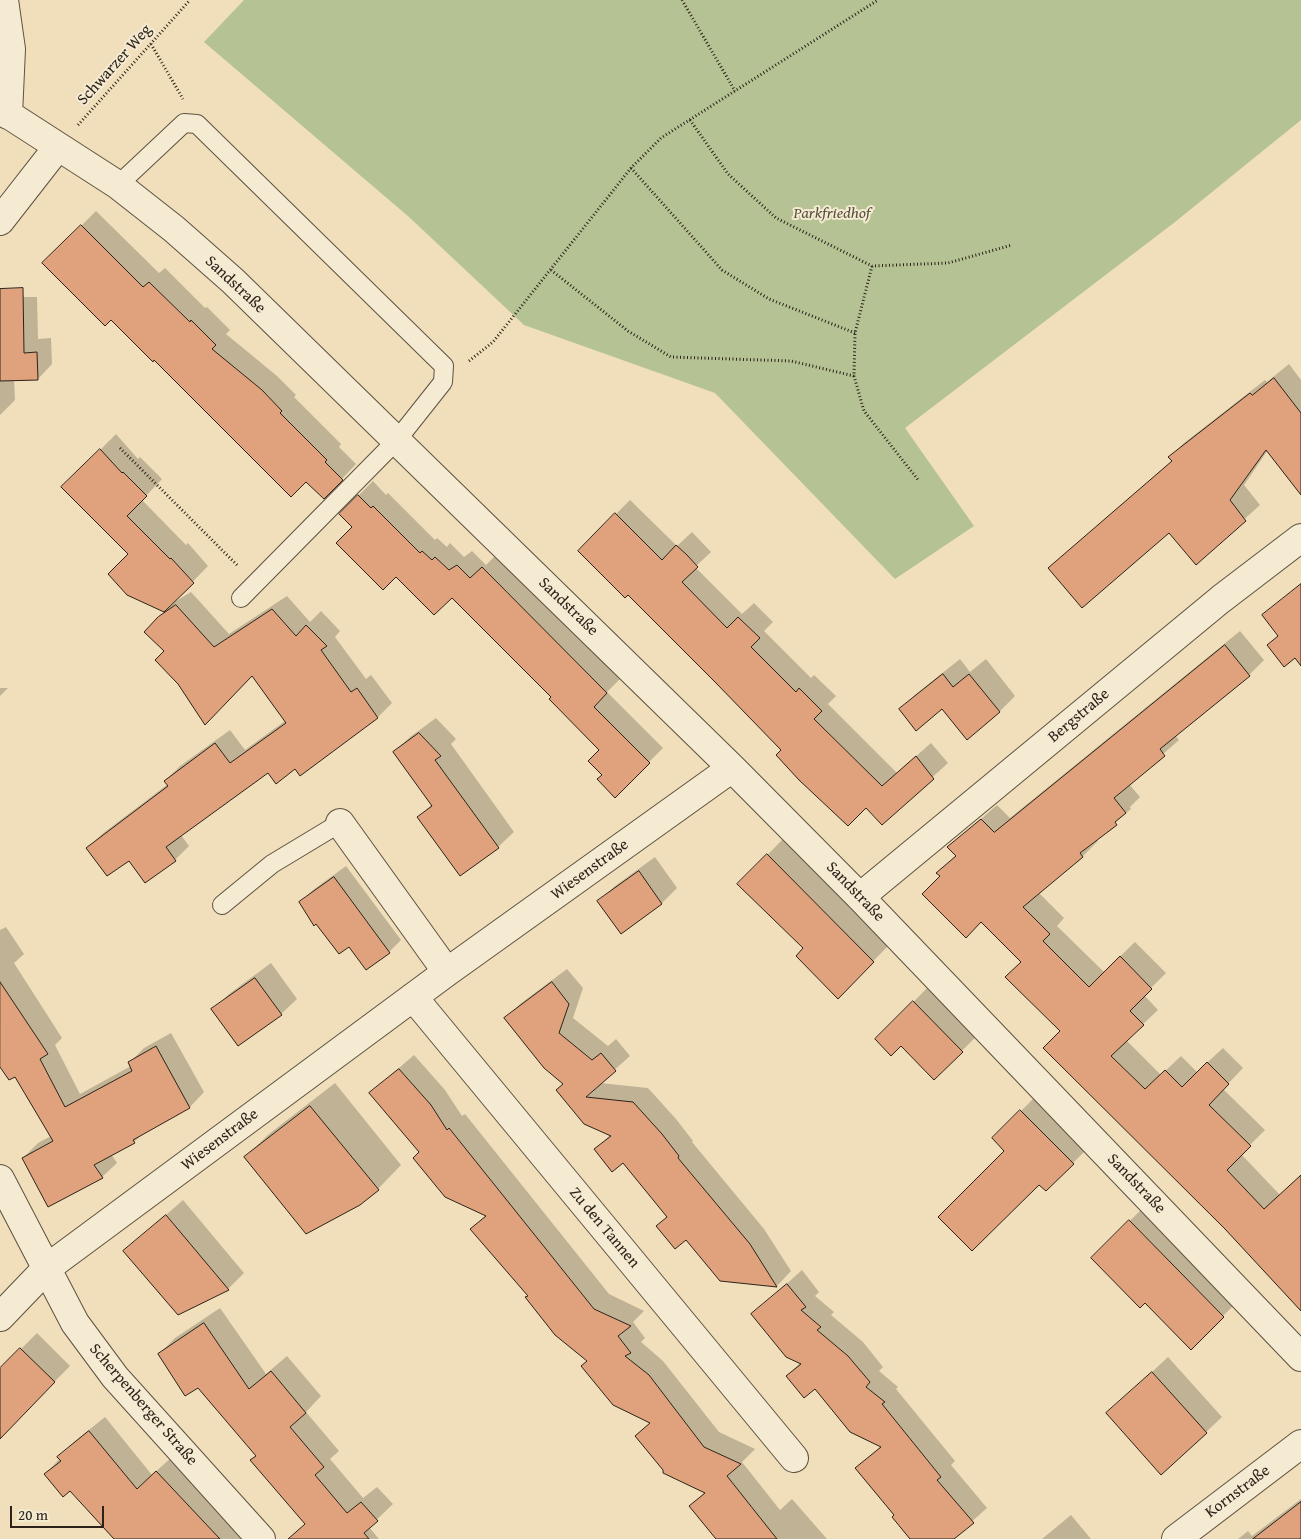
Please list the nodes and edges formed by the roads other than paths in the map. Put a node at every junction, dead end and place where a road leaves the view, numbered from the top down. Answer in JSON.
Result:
{"nodes":[{"id":1,"x":4,"y":0,"type":"edge"},
{"id":2,"x":4,"y":112,"type":"edge"},
{"id":3,"x":58,"y":148,"type":"junction"},
{"id":4,"x":118,"y":185,"type":"junction"},
{"id":5,"x":0,"y":221,"type":"edge"},
{"id":6,"x":397,"y":440,"type":"junction"},
{"id":7,"x":1301,"y":538,"type":"edge"},
{"id":8,"x":241,"y":598,"type":"dead end"},
{"id":9,"x":732,"y":768,"type":"junction"},
{"id":10,"x":340,"y":823,"type":"joint"},
{"id":11,"x":860,"y":897,"type":"junction"},
{"id":12,"x":222,"y":905,"type":"dead end"},
{"id":13,"x":447,"y":972,"type":"junction"},
{"id":14,"x":413,"y":997,"type":"junction"},
{"id":15,"x":0,"y":1179,"type":"edge"},
{"id":16,"x":48,"y":1268,"type":"junction"},
{"id":17,"x":0,"y":1317,"type":"edge"},
{"id":18,"x":1301,"y":1357,"type":"edge"},
{"id":19,"x":1301,"y":1444,"type":"edge"},
{"id":20,"x":794,"y":1458,"type":"dead end"},
{"id":21,"x":262,"y":1539,"type":"edge"},
{"id":22,"x":1176,"y":1539,"type":"edge"}],
"edges":[{"from":1,"to":2,"type":"street"},
{"from":2,"to":3,"type":"street","name":"Sandstraße"},
{"from":3,"to":4,"type":"street","name":"Sandstraße"},
{"from":3,"to":5,"type":"street"},
{"from":4,"to":6,"type":"street","name":"Sandstraße"},
{"from":4,"to":6,"type":"lane"},
{"from":6,"to":8,"type":"lane"},
{"from":6,"to":9,"type":"street","name":"Sandstraße"},
{"from":7,"to":11,"type":"street","name":"Bergstraße"},
{"from":9,"to":11,"type":"street","name":"Sandstraße"},
{"from":9,"to":13,"type":"street","name":"Wiesenstraße"},
{"from":10,"to":12,"type":"lane"},
{"from":10,"to":13,"type":"street"},
{"from":11,"to":18,"type":"street","name":"Sandstraße"},
{"from":13,"to":14,"type":"street","name":"Wiesenstraße"},
{"from":14,"to":16,"type":"street","name":"Wiesenstraße"},
{"from":14,"to":20,"type":"street","name":"Zu den Tannen"},
{"from":15,"to":16,"type":"street","name":"Scherpenberger Straße"},
{"from":16,"to":17,"type":"street","name":"Wiesenstraße"},
{"from":16,"to":21,"type":"street","name":"Scherpenberger Straße"},
{"from":19,"to":22,"type":"street","name":"Kornstraße"}]}
